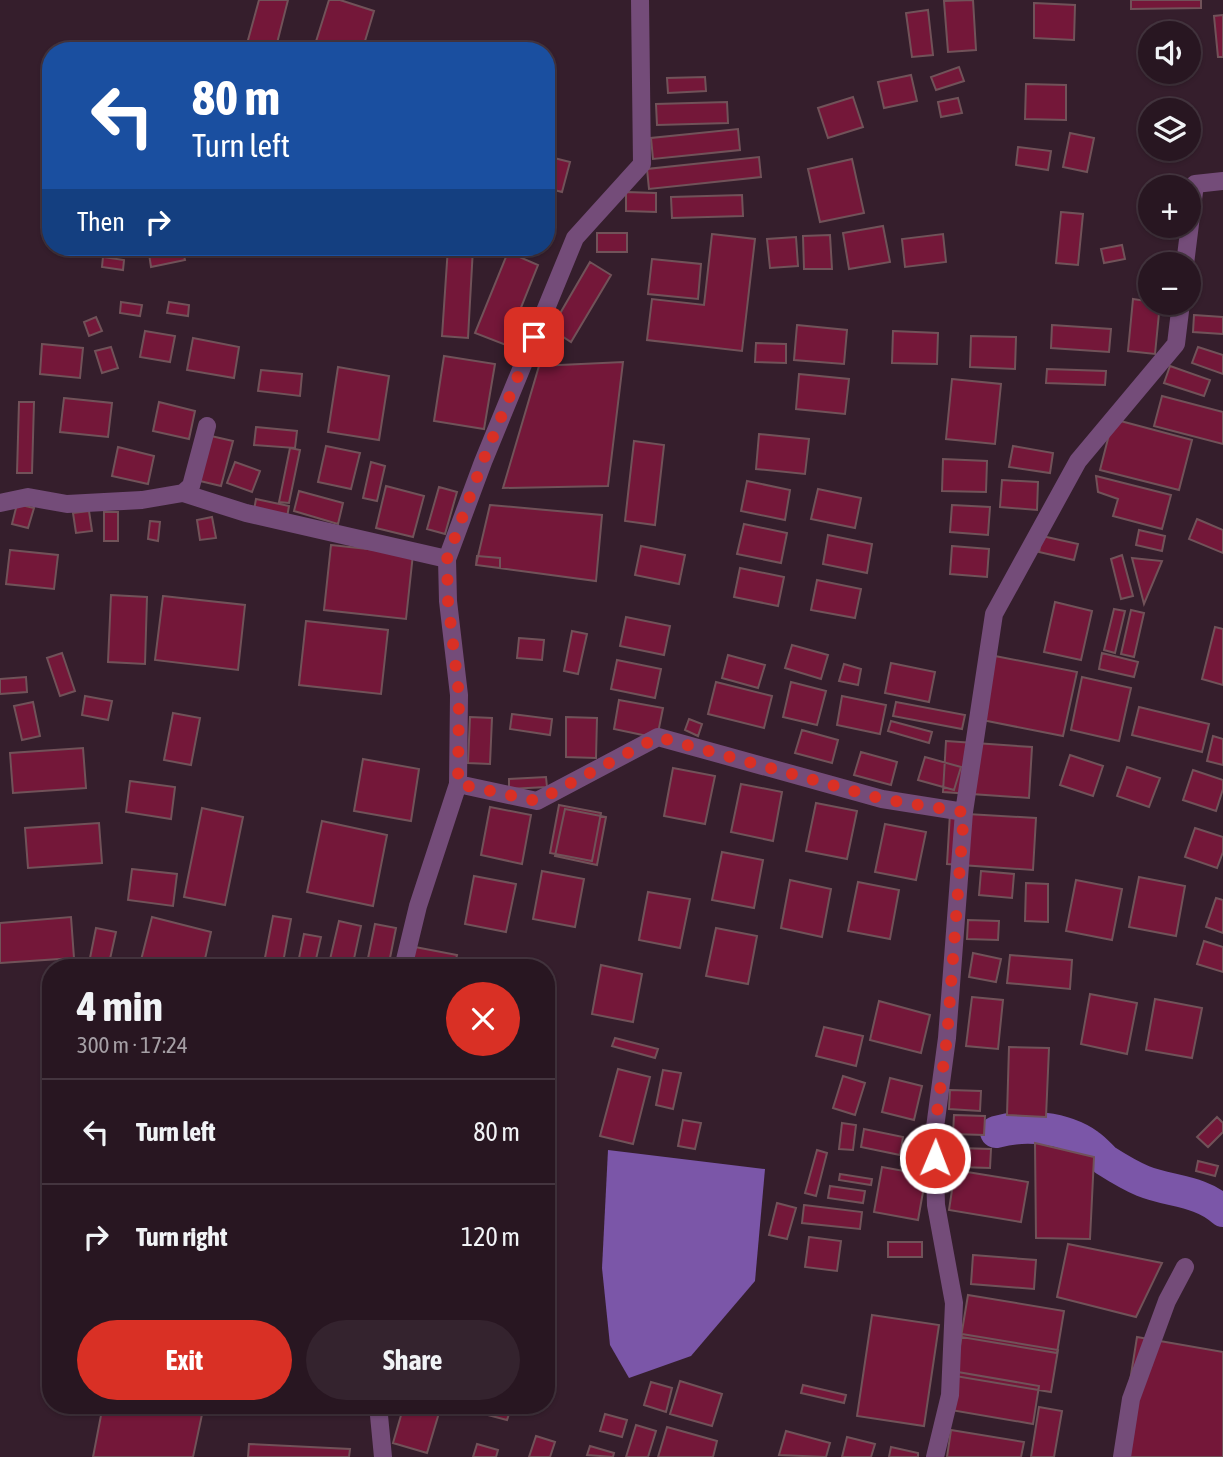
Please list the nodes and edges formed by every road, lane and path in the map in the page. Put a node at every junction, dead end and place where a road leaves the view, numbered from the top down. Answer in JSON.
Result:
{"nodes":[{"id":1,"x":640,"y":0,"type":"edge"},
{"id":2,"x":1223,"y":181,"type":"edge"},
{"id":3,"x":1186,"y":252,"type":"edge"},
{"id":4,"x":1180,"y":315,"type":"edge"},
{"id":5,"x":208,"y":426,"type":"dead end"},
{"id":6,"x":183,"y":494,"type":"junction"},
{"id":7,"x":0,"y":503,"type":"edge"},
{"id":8,"x":447,"y":559,"type":"junction"},
{"id":9,"x":458,"y":784,"type":"junction"},
{"id":10,"x":964,"y":812,"type":"junction"},
{"id":11,"x":405,"y":959,"type":"edge"},
{"id":12,"x":1185,"y":1267,"type":"dead end"},
{"id":13,"x":379,"y":1414,"type":"edge"},
{"id":14,"x":383,"y":1457,"type":"edge"},
{"id":15,"x":935,"y":1457,"type":"edge"},
{"id":16,"x":1122,"y":1457,"type":"edge"}],
"edges":[{"from":1,"to":8,"type":"street"},
{"from":2,"to":3,"type":"street"},
{"from":4,"to":10,"type":"street"},
{"from":5,"to":6,"type":"street"},
{"from":6,"to":7,"type":"street"},
{"from":6,"to":8,"type":"street"},
{"from":8,"to":9,"type":"street"},
{"from":9,"to":10,"type":"street"},
{"from":9,"to":11,"type":"street"},
{"from":10,"to":15,"type":"street"},
{"from":12,"to":16,"type":"street"},
{"from":13,"to":14,"type":"street"}]}
